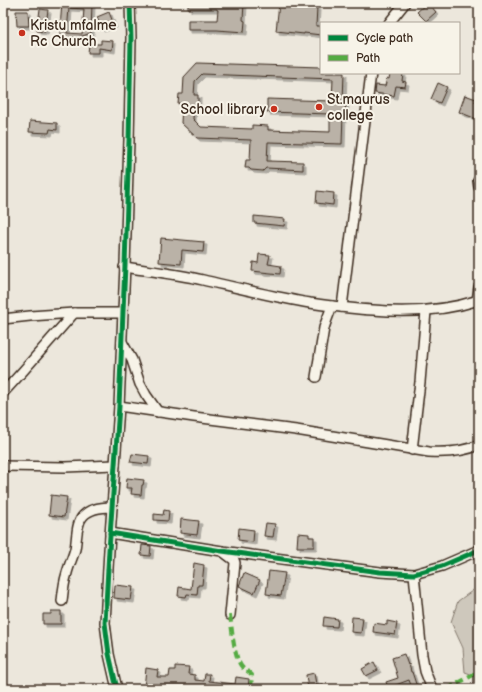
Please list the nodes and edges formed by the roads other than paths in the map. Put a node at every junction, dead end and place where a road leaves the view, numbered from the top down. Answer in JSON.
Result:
{"nodes":[{"id":1,"x":130,"y":3,"type":"edge"},
{"id":2,"x":405,"y":3,"type":"edge"},
{"id":3,"x":390,"y":22,"type":"edge"},
{"id":4,"x":371,"y":74,"type":"edge"},
{"id":5,"x":124,"y":267,"type":"junction"},
{"id":6,"x":479,"y":287,"type":"edge"},
{"id":7,"x":478,"y":300,"type":"edge"},
{"id":8,"x":337,"y":307,"type":"junction"},
{"id":9,"x":426,"y":311,"type":"junction"},
{"id":10,"x":74,"y":313,"type":"junction"},
{"id":11,"x":122,"y":313,"type":"junction"},
{"id":12,"x":3,"y":319,"type":"edge"},
{"id":13,"x":122,"y":342,"type":"junction"},
{"id":14,"x":316,"y":377,"type":"dead end"},
{"id":15,"x":3,"y":393,"type":"edge"},
{"id":16,"x":119,"y":406,"type":"junction"},
{"id":17,"x":158,"y":412,"type":"junction"},
{"id":18,"x":478,"y":448,"type":"edge"},
{"id":19,"x":412,"y":450,"type":"junction"},
{"id":20,"x":116,"y":465,"type":"junction"},
{"id":21,"x":3,"y":466,"type":"edge"},
{"id":22,"x":112,"y":506,"type":"junction"},
{"id":23,"x":110,"y":533,"type":"junction"},
{"id":24,"x":479,"y":550,"type":"edge"},
{"id":25,"x":222,"y":551,"type":"junction"},
{"id":26,"x":414,"y":574,"type":"junction"},
{"id":27,"x":62,"y":601,"type":"dead end"},
{"id":28,"x":230,"y":616,"type":"dead end"},
{"id":29,"x":117,"y":689,"type":"edge"},
{"id":30,"x":432,"y":689,"type":"edge"}],
"edges":[{"from":1,"to":5,"type":"street"},
{"from":2,"to":3,"type":"street"},
{"from":4,"to":8,"type":"street"},
{"from":5,"to":8,"type":"street"},
{"from":5,"to":11,"type":"street"},
{"from":6,"to":7,"type":"street"},
{"from":7,"to":9,"type":"street"},
{"from":8,"to":9,"type":"street"},
{"from":8,"to":14,"type":"street"},
{"from":9,"to":19,"type":"street"},
{"from":10,"to":11,"type":"street"},
{"from":10,"to":12,"type":"street"},
{"from":10,"to":15,"type":"street"},
{"from":11,"to":13,"type":"street"},
{"from":13,"to":16,"type":"street"},
{"from":13,"to":17,"type":"street"},
{"from":16,"to":17,"type":"street"},
{"from":16,"to":20,"type":"street"},
{"from":17,"to":19,"type":"street"},
{"from":18,"to":19,"type":"street"},
{"from":20,"to":21,"type":"street"},
{"from":20,"to":22,"type":"street"},
{"from":22,"to":23,"type":"street"},
{"from":22,"to":27,"type":"street"},
{"from":23,"to":25,"type":"street"},
{"from":23,"to":29,"type":"street"},
{"from":24,"to":26,"type":"street"},
{"from":25,"to":26,"type":"street"},
{"from":25,"to":28,"type":"street"},
{"from":26,"to":30,"type":"street"}]}
